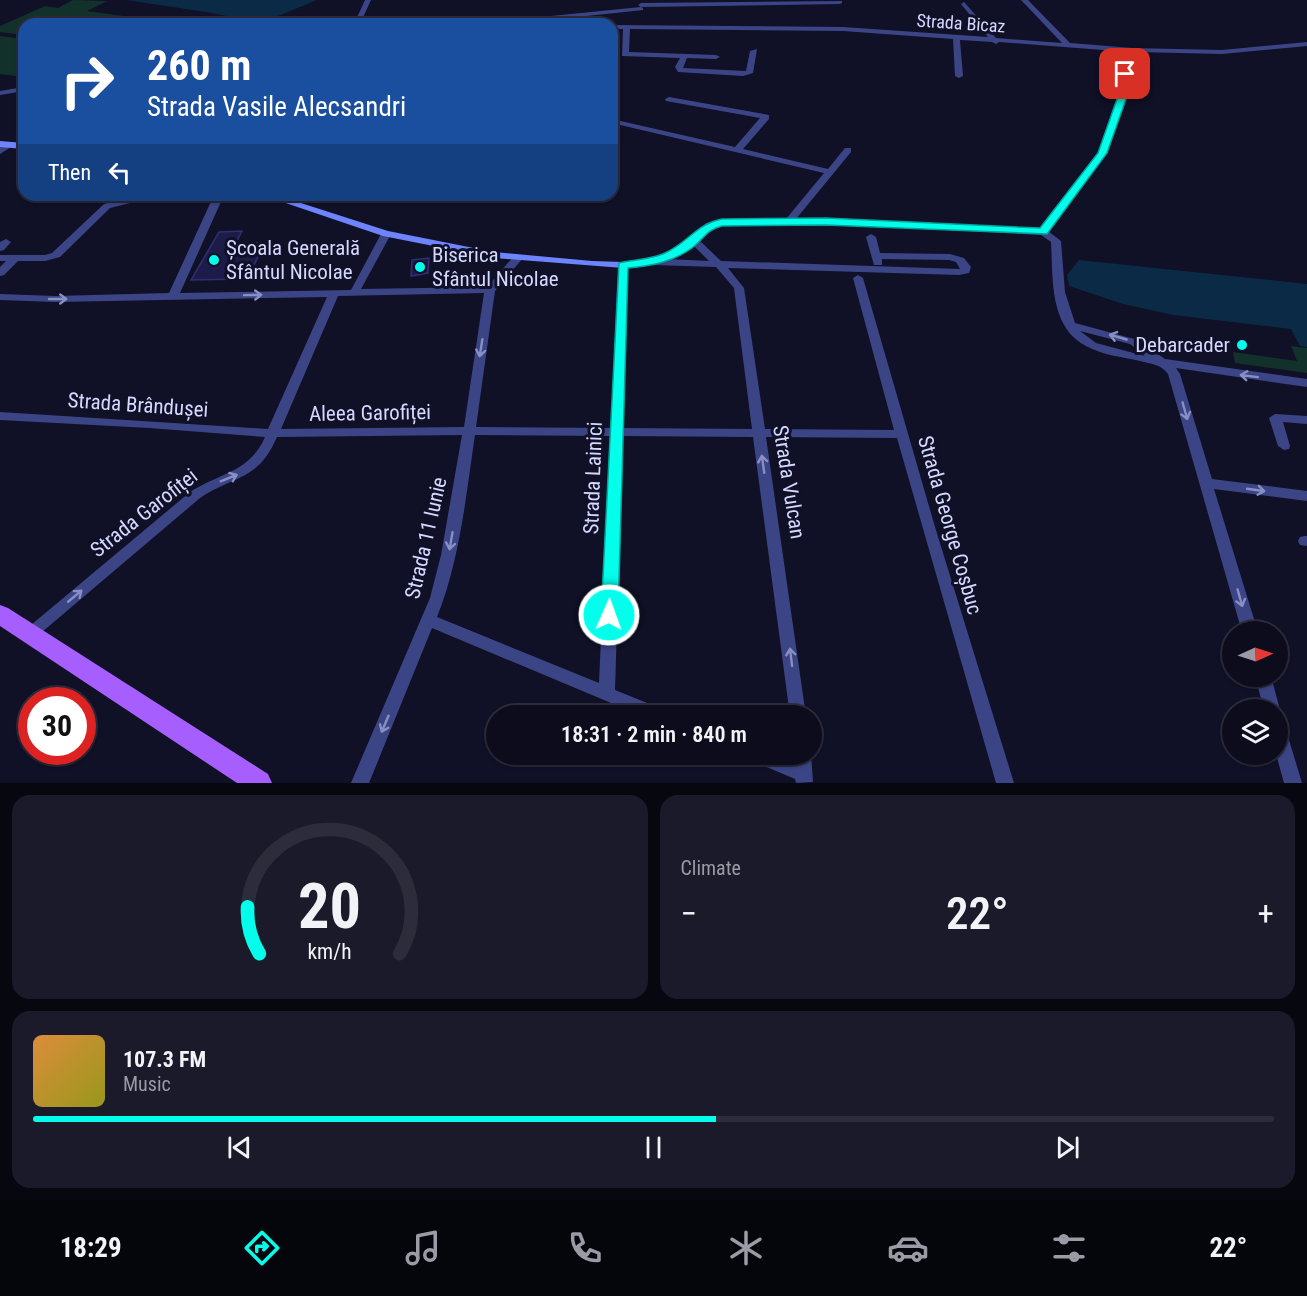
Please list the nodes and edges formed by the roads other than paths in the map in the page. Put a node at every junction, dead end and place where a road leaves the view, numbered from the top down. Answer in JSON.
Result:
{"nodes":[{"id":1,"x":368,"y":0,"type":"edge"},
{"id":2,"x":1024,"y":0,"type":"edge"},
{"id":3,"x":840,"y":2,"type":"dead end"},
{"id":4,"x":641,"y":4,"type":"edge"},
{"id":5,"x":964,"y":4,"type":"dead end"},
{"id":6,"x":360,"y":18,"type":"edge"},
{"id":7,"x":542,"y":18,"type":"edge"},
{"id":8,"x":639,"y":26,"type":"junction"},
{"id":9,"x":618,"y":27,"type":"edge"},
{"id":10,"x":627,"y":27,"type":"junction"},
{"id":11,"x":956,"y":38,"type":"junction"},
{"id":12,"x":996,"y":42,"type":"junction"},
{"id":13,"x":1307,"y":45,"type":"edge"},
{"id":14,"x":1069,"y":46,"type":"junction"},
{"id":15,"x":1133,"y":50,"type":"junction"},
{"id":16,"x":754,"y":51,"type":"dead end"},
{"id":17,"x":685,"y":56,"type":"junction"},
{"id":18,"x":716,"y":57,"type":"dead end"},
{"id":19,"x":959,"y":76,"type":"dead end"},
{"id":20,"x":18,"y":90,"type":"edge"},
{"id":21,"x":0,"y":93,"type":"edge"},
{"id":22,"x":669,"y":99,"type":"dead end"},
{"id":23,"x":619,"y":122,"type":"dead end"},
{"id":24,"x":5,"y":145,"type":"edge"},
{"id":25,"x":738,"y":149,"type":"junction"},
{"id":26,"x":848,"y":150,"type":"dead end"},
{"id":27,"x":0,"y":151,"type":"edge"},
{"id":28,"x":829,"y":172,"type":"junction"},
{"id":29,"x":127,"y":201,"type":"edge"},
{"id":30,"x":216,"y":201,"type":"edge"},
{"id":31,"x":285,"y":201,"type":"edge"},
{"id":32,"x":789,"y":221,"type":"junction"},
{"id":33,"x":1043,"y":232,"type":"junction"},
{"id":34,"x":386,"y":234,"type":"junction"},
{"id":35,"x":871,"y":237,"type":"dead end"},
{"id":36,"x":694,"y":240,"type":"junction"},
{"id":37,"x":877,"y":256,"type":"junction"},
{"id":38,"x":0,"y":258,"type":"edge"},
{"id":39,"x":15,"y":258,"type":"junction"},
{"id":40,"x":518,"y":258,"type":"junction"},
{"id":41,"x":654,"y":262,"type":"junction"},
{"id":42,"x":623,"y":265,"type":"junction"},
{"id":43,"x":717,"y":265,"type":"junction"},
{"id":44,"x":880,"y":270,"type":"junction"},
{"id":45,"x":0,"y":273,"type":"edge"},
{"id":46,"x":858,"y":278,"type":"dead end"},
{"id":47,"x":490,"y":290,"type":"junction"},
{"id":48,"x":334,"y":293,"type":"junction"},
{"id":49,"x":354,"y":293,"type":"junction"},
{"id":50,"x":173,"y":296,"type":"junction"},
{"id":51,"x":0,"y":297,"type":"edge"},
{"id":52,"x":1070,"y":325,"type":"junction"},
{"id":53,"x":1160,"y":360,"type":"junction"},
{"id":54,"x":1307,"y":383,"type":"edge"},
{"id":55,"x":0,"y":416,"type":"edge"},
{"id":56,"x":1306,"y":424,"type":"edge"},
{"id":57,"x":468,"y":432,"type":"junction"},
{"id":58,"x":616,"y":432,"type":"junction"},
{"id":59,"x":758,"y":433,"type":"junction"},
{"id":60,"x":273,"y":434,"type":"junction"},
{"id":61,"x":901,"y":434,"type":"junction"},
{"id":62,"x":1284,"y":446,"type":"dead end"},
{"id":63,"x":1206,"y":483,"type":"junction"},
{"id":64,"x":1307,"y":496,"type":"edge"},
{"id":65,"x":0,"y":614,"type":"edge"},
{"id":66,"x":429,"y":620,"type":"junction"},
{"id":67,"x":1247,"y":621,"type":"edge"},
{"id":68,"x":30,"y":634,"type":"junction"},
{"id":69,"x":607,"y":693,"type":"junction"},
{"id":70,"x":635,"y":705,"type":"edge"},
{"id":71,"x":796,"y":705,"type":"edge"},
{"id":72,"x":776,"y":765,"type":"edge"},
{"id":73,"x":1288,"y":765,"type":"edge"},
{"id":74,"x":804,"y":779,"type":"edge"},
{"id":75,"x":258,"y":783,"type":"edge"},
{"id":76,"x":360,"y":783,"type":"edge"},
{"id":77,"x":1005,"y":783,"type":"edge"},
{"id":78,"x":1293,"y":783,"type":"edge"}],
"edges":[{"from":1,"to":6,"type":"street"},
{"from":2,"to":14,"type":"street"},
{"from":3,"to":4,"type":"street"},
{"from":4,"to":7,"type":"street"},
{"from":4,"to":8,"type":"street"},
{"from":5,"to":12,"type":"street"},
{"from":8,"to":10,"type":"street","name":"Strada Bicaz"},
{"from":8,"to":11,"type":"street","name":"Strada Bicaz"},
{"from":9,"to":10,"type":"street","name":"Strada Bicaz"},
{"from":10,"to":17,"type":"street"},
{"from":11,"to":12,"type":"street","name":"Strada Bicaz"},
{"from":11,"to":19,"type":"street"},
{"from":12,"to":14,"type":"street","name":"Strada Bicaz"},
{"from":13,"to":15,"type":"street","name":"Strada Bicaz"},
{"from":14,"to":15,"type":"street","name":"Strada Bicaz"},
{"from":15,"to":33,"type":"street"},
{"from":16,"to":17,"type":"street"},
{"from":17,"to":18,"type":"street"},
{"from":20,"to":21,"type":"street"},
{"from":22,"to":25,"type":"street"},
{"from":23,"to":25,"type":"street"},
{"from":24,"to":27,"type":"street"},
{"from":25,"to":28,"type":"street"},
{"from":26,"to":28,"type":"street"},
{"from":28,"to":32,"type":"street"},
{"from":29,"to":39,"type":"street"},
{"from":30,"to":50,"type":"street"},
{"from":31,"to":34,"type":"street"},
{"from":32,"to":33,"type":"street"},
{"from":32,"to":36,"type":"street"},
{"from":33,"to":52,"type":"street"},
{"from":34,"to":40,"type":"street"},
{"from":34,"to":49,"type":"street"},
{"from":35,"to":37,"type":"street"},
{"from":36,"to":41,"type":"street"},
{"from":36,"to":43,"type":"street","name":"Strada Vulcan"},
{"from":37,"to":44,"type":"street"},
{"from":37,"to":44,"type":"street"},
{"from":38,"to":39,"type":"street"},
{"from":39,"to":45,"type":"street"},
{"from":40,"to":42,"type":"street"},
{"from":40,"to":47,"type":"street"},
{"from":41,"to":42,"type":"street"},
{"from":41,"to":43,"type":"street"},
{"from":42,"to":58,"type":"street","name":"Strada Lainici"},
{"from":43,"to":44,"type":"street"},
{"from":43,"to":59,"type":"street","name":"Strada Vulcan"},
{"from":46,"to":61,"type":"street","name":"Strada George Coșbuc"},
{"from":47,"to":49,"type":"street"},
{"from":47,"to":57,"type":"street","name":"Strada 11 Iunie","one_way":true},
{"from":48,"to":49,"type":"street"},
{"from":50,"to":48,"type":"street","one_way":true},
{"from":48,"to":60,"type":"street","name":"Strada Garofiței"},
{"from":51,"to":50,"type":"street","one_way":true},
{"from":53,"to":52,"type":"street","one_way":true},
{"from":52,"to":53,"type":"street"},
{"from":54,"to":53,"type":"street","one_way":true},
{"from":53,"to":63,"type":"street","one_way":true},
{"from":55,"to":60,"type":"street","name":"Strada Brândușei"},
{"from":56,"to":62,"type":"street"},
{"from":57,"to":58,"type":"street","name":"Aleea Garofiței"},
{"from":57,"to":60,"type":"street","name":"Aleea Garofiței"},
{"from":57,"to":66,"type":"street","name":"Strada 11 Iunie","one_way":true},
{"from":58,"to":59,"type":"street","name":"Aleea Garofiței"},
{"from":58,"to":69,"type":"street","name":"Strada Lainici"},
{"from":59,"to":61,"type":"street","name":"Aleea Garofiței"},
{"from":71,"to":59,"type":"street","name":"Strada Vulcan","one_way":true},
{"from":68,"to":60,"type":"street","name":"Strada Garofiței","one_way":true},
{"from":61,"to":77,"type":"street","name":"Strada George Coșbuc"},
{"from":63,"to":64,"type":"street","one_way":true},
{"from":63,"to":67,"type":"street","one_way":true},
{"from":65,"to":68,"type":"main road"},
{"from":66,"to":69,"type":"street"},
{"from":66,"to":76,"type":"street","name":"Strada 11 Iunie","one_way":true},
{"from":68,"to":75,"type":"main road"},
{"from":69,"to":70,"type":"street"},
{"from":72,"to":74,"type":"street"},
{"from":73,"to":78,"type":"street"}]}
